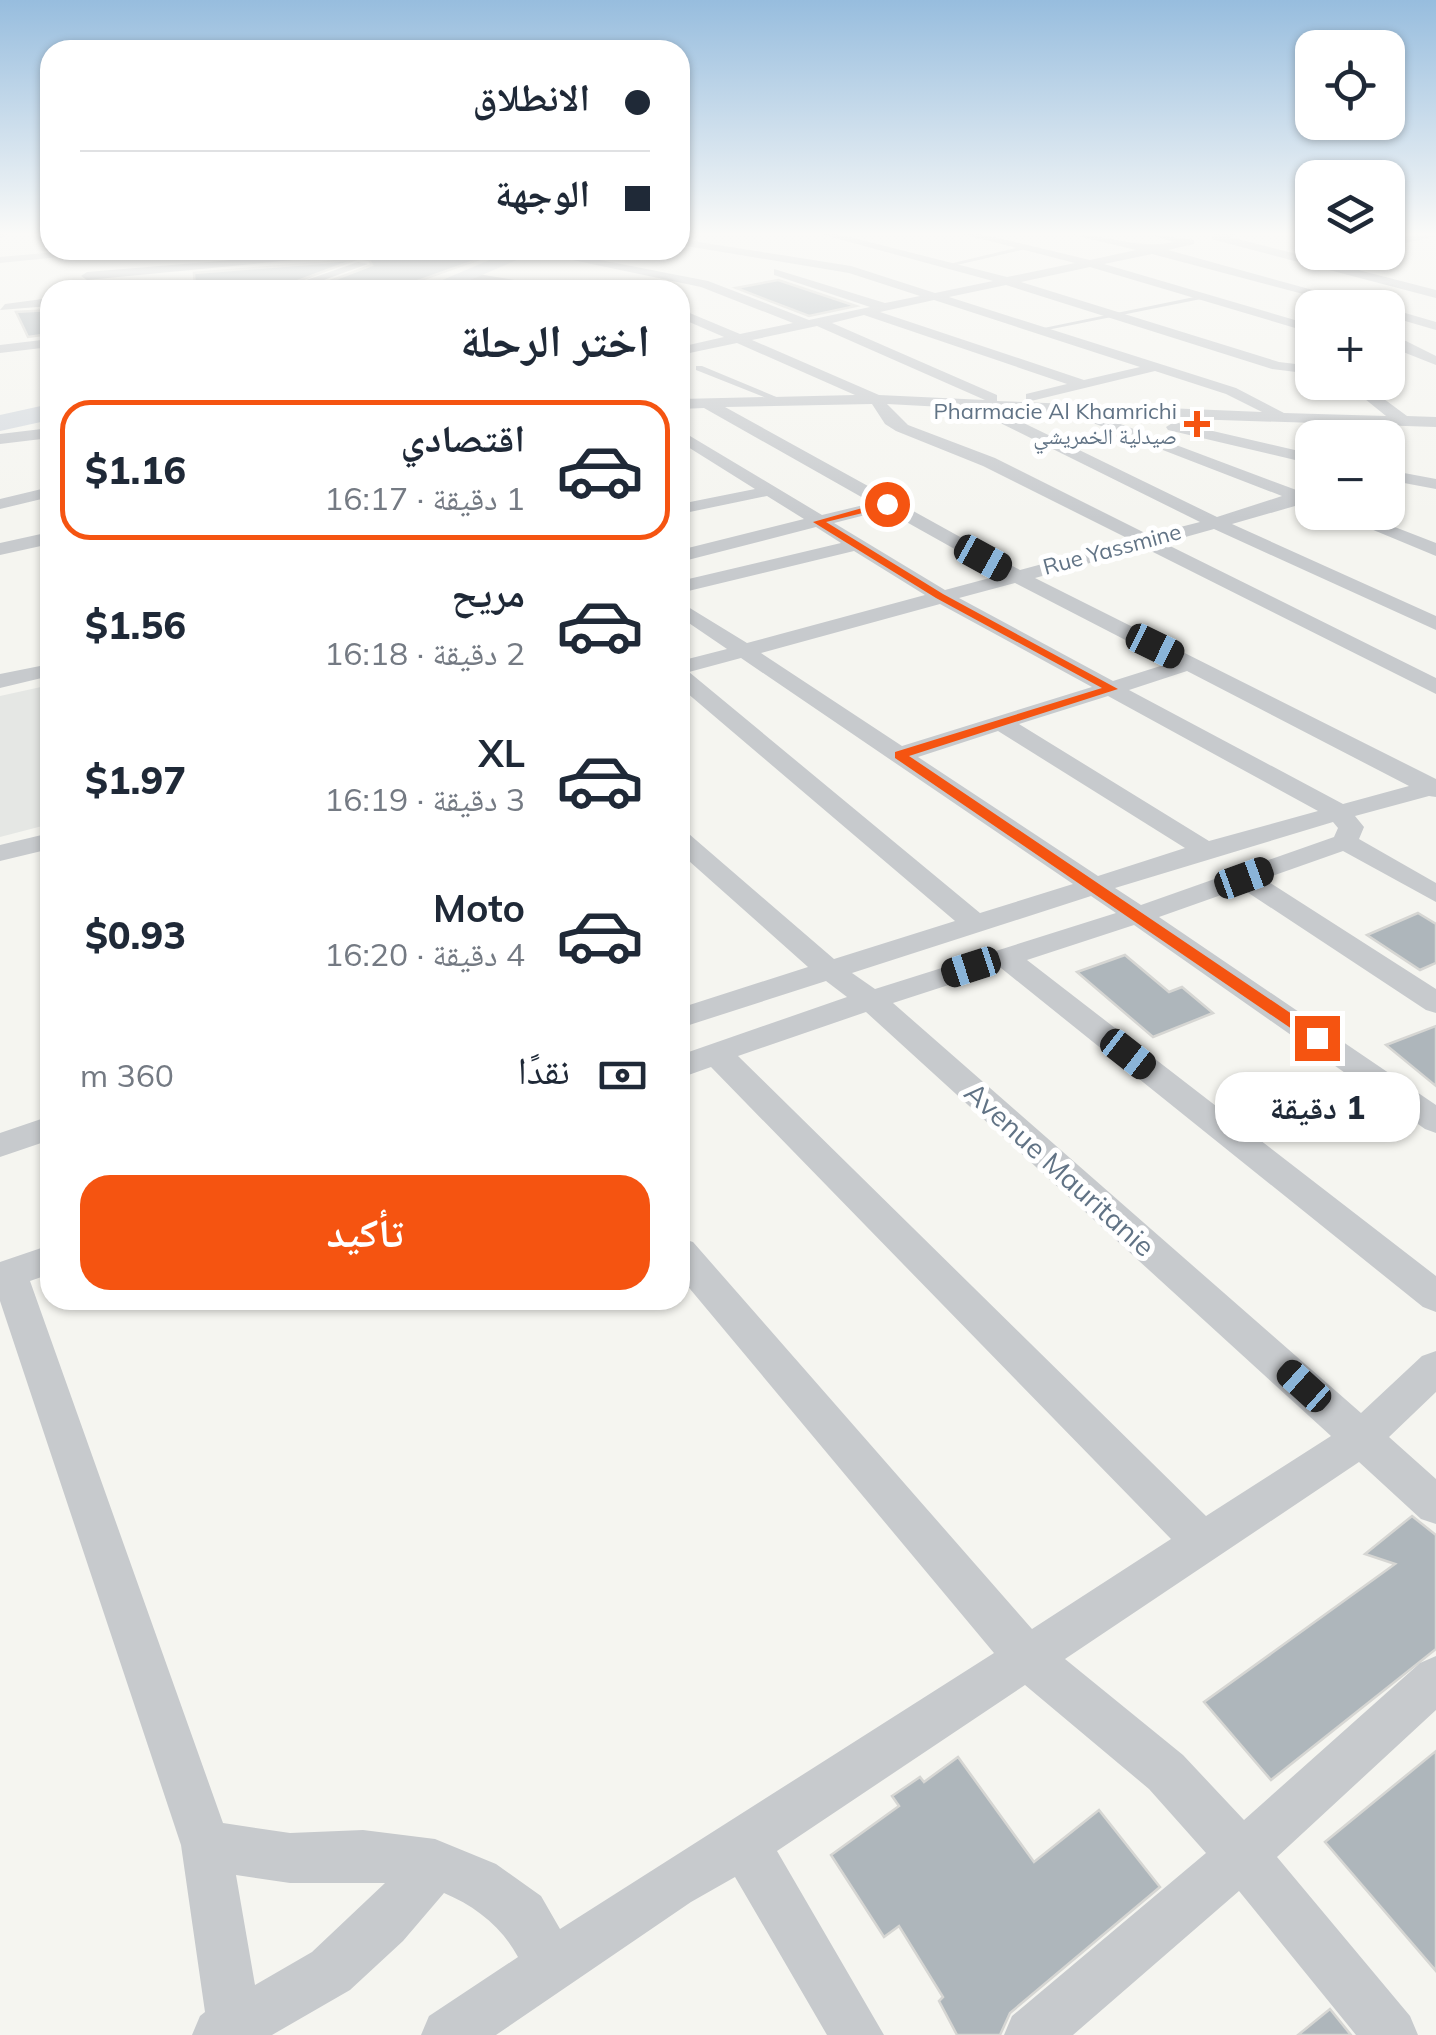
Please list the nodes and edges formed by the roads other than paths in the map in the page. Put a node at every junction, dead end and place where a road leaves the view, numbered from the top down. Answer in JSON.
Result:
{"nodes":[{"id":1,"x":717,"y":329,"type":"edge"},
{"id":2,"x":776,"y":329,"type":"edge"},
{"id":3,"x":828,"y":329,"type":"edge"},
{"id":4,"x":917,"y":329,"type":"edge"},
{"id":5,"x":1034,"y":329,"type":"edge"},
{"id":6,"x":1043,"y":329,"type":"edge"},
{"id":7,"x":1158,"y":329,"type":"edge"},
{"id":8,"x":1436,"y":329,"type":"edge"},
{"id":9,"x":1037,"y":330,"type":"junction"},
{"id":10,"x":1295,"y":331,"type":"edge"},
{"id":11,"x":1274,"y":336,"type":"dead end"},
{"id":12,"x":736,"y":337,"type":"junction"},
{"id":13,"x":1405,"y":340,"type":"edge"},
{"id":14,"x":1258,"y":341,"type":"dead end"},
{"id":15,"x":40,"y":344,"type":"edge"},
{"id":16,"x":962,"y":344,"type":"junction"},
{"id":17,"x":690,"y":348,"type":"edge"},
{"id":18,"x":1224,"y":349,"type":"junction"},
{"id":19,"x":0,"y":350,"type":"edge"},
{"id":20,"x":1405,"y":350,"type":"edge"},
{"id":21,"x":894,"y":356,"type":"junction"},
{"id":22,"x":1436,"y":362,"type":"edge"},
{"id":23,"x":1154,"y":367,"type":"junction"},
{"id":24,"x":699,"y":368,"type":"dead end"},
{"id":25,"x":1295,"y":368,"type":"edge"},
{"id":26,"x":1086,"y":385,"type":"junction"},
{"id":27,"x":876,"y":399,"type":"junction"},
{"id":28,"x":1375,"y":400,"type":"edge"},
{"id":29,"x":782,"y":401,"type":"junction"},
{"id":30,"x":706,"y":403,"type":"junction"},
{"id":31,"x":690,"y":404,"type":"edge"},
{"id":32,"x":972,"y":404,"type":"junction"},
{"id":33,"x":1008,"y":405,"type":"junction"},
{"id":34,"x":1072,"y":410,"type":"junction"},
{"id":35,"x":1136,"y":413,"type":"junction"},
{"id":36,"x":40,"y":414,"type":"edge"},
{"id":37,"x":1282,"y":418,"type":"junction"},
{"id":38,"x":1337,"y":420,"type":"edge"},
{"id":39,"x":1402,"y":420,"type":"edge"},
{"id":40,"x":1405,"y":421,"type":"edge"},
{"id":41,"x":739,"y":422,"type":"junction"},
{"id":42,"x":1436,"y":422,"type":"edge"},
{"id":43,"x":0,"y":423,"type":"edge"},
{"id":44,"x":690,"y":432,"type":"edge"},
{"id":45,"x":40,"y":434,"type":"edge"},
{"id":46,"x":0,"y":438,"type":"edge"},
{"id":47,"x":690,"y":440,"type":"edge"},
{"id":48,"x":1295,"y":455,"type":"edge"},
{"id":49,"x":1405,"y":479,"type":"edge"},
{"id":50,"x":1436,"y":484,"type":"edge"},
{"id":51,"x":768,"y":491,"type":"junction"},
{"id":52,"x":1295,"y":492,"type":"edge"},
{"id":53,"x":40,"y":494,"type":"edge"},
{"id":54,"x":1295,"y":501,"type":"edge"},
{"id":55,"x":0,"y":504,"type":"edge"},
{"id":56,"x":887,"y":504,"type":"junction"},
{"id":57,"x":690,"y":507,"type":"edge"},
{"id":58,"x":818,"y":522,"type":"junction"},
{"id":59,"x":1216,"y":523,"type":"junction"},
{"id":60,"x":1385,"y":530,"type":"edge"},
{"id":61,"x":40,"y":540,"type":"edge"},
{"id":62,"x":1140,"y":541,"type":"junction"},
{"id":63,"x":855,"y":544,"type":"junction"},
{"id":64,"x":0,"y":549,"type":"edge"},
{"id":65,"x":1436,"y":550,"type":"edge"},
{"id":66,"x":690,"y":554,"type":"edge"},
{"id":67,"x":1014,"y":575,"type":"junction"},
{"id":68,"x":690,"y":585,"type":"edge"},
{"id":69,"x":940,"y":596,"type":"junction"},
{"id":70,"x":690,"y":615,"type":"edge"},
{"id":71,"x":1436,"y":624,"type":"edge"},
{"id":72,"x":745,"y":652,"type":"junction"},
{"id":73,"x":1190,"y":663,"type":"junction"},
{"id":74,"x":690,"y":666,"type":"edge"},
{"id":75,"x":40,"y":672,"type":"edge"},
{"id":76,"x":0,"y":681,"type":"edge"},
{"id":77,"x":690,"y":684,"type":"edge"},
{"id":78,"x":1436,"y":687,"type":"edge"},
{"id":79,"x":1112,"y":689,"type":"junction"},
{"id":80,"x":1002,"y":723,"type":"junction"},
{"id":81,"x":899,"y":755,"type":"junction"},
{"id":82,"x":1435,"y":788,"type":"edge"},
{"id":83,"x":1337,"y":811,"type":"junction"},
{"id":84,"x":1345,"y":842,"type":"junction"},
{"id":85,"x":40,"y":843,"type":"edge"},
{"id":86,"x":690,"y":848,"type":"edge"},
{"id":87,"x":1206,"y":850,"type":"junction"},
{"id":88,"x":0,"y":853,"type":"edge"},
{"id":89,"x":1244,"y":878,"type":"junction"},
{"id":90,"x":1096,"y":887,"type":"junction"},
{"id":91,"x":1436,"y":894,"type":"edge"},
{"id":92,"x":1138,"y":914,"type":"junction"},
{"id":93,"x":976,"y":924,"type":"junction"},
{"id":94,"x":1004,"y":956,"type":"junction"},
{"id":95,"x":830,"y":970,"type":"junction"},
{"id":96,"x":871,"y":1000,"type":"junction"},
{"id":97,"x":1436,"y":1003,"type":"edge"},
{"id":98,"x":690,"y":1015,"type":"edge"},
{"id":99,"x":715,"y":1052,"type":"junction"},
{"id":100,"x":690,"y":1063,"type":"edge"},
{"id":101,"x":1436,"y":1121,"type":"edge"},
{"id":102,"x":40,"y":1131,"type":"edge"},
{"id":103,"x":0,"y":1145,"type":"edge"},
{"id":104,"x":690,"y":1264,"type":"edge"},
{"id":105,"x":20,"y":1270,"type":"edge"},
{"id":106,"x":1436,"y":1297,"type":"edge"},
{"id":107,"x":1436,"y":1366,"type":"edge"},
{"id":108,"x":1361,"y":1438,"type":"junction"},
{"id":109,"x":1436,"y":1505,"type":"edge"},
{"id":110,"x":1204,"y":1543,"type":"junction"},
{"id":111,"x":1027,"y":1657,"type":"junction"},
{"id":112,"x":1436,"y":1680,"type":"edge"},
{"id":113,"x":744,"y":1844,"type":"junction"},
{"id":114,"x":206,"y":1845,"type":"junction"},
{"id":115,"x":1242,"y":1855,"type":"junction"},
{"id":116,"x":436,"y":1864,"type":"junction"},
{"id":117,"x":552,"y":1966,"type":"junction"},
{"id":118,"x":230,"y":2032,"type":"edge"},
{"id":119,"x":448,"y":2035,"type":"edge"},
{"id":120,"x":857,"y":2035,"type":"edge"},
{"id":121,"x":1031,"y":2035,"type":"edge"},
{"id":122,"x":1392,"y":2035,"type":"edge"}],
"edges":[{"from":1,"to":12,"type":"street"},
{"from":2,"to":12,"type":"street"},
{"from":3,"to":21,"type":"street"},
{"from":4,"to":16,"type":"street"},
{"from":5,"to":9,"type":"street"},
{"from":6,"to":9,"type":"lane"},
{"from":7,"to":18,"type":"street"},
{"from":8,"to":13,"type":"street"},
{"from":9,"to":16,"type":"street"},
{"from":9,"to":23,"type":"street"},
{"from":10,"to":11,"type":"street"},
{"from":12,"to":17,"type":"street"},
{"from":12,"to":27,"type":"street"},
{"from":14,"to":18,"type":"street"},
{"from":15,"to":19,"type":"street"},
{"from":16,"to":21,"type":"street"},
{"from":16,"to":26,"type":"street"},
{"from":18,"to":23,"type":"street"},
{"from":18,"to":25,"type":"street"},
{"from":20,"to":22,"type":"street"},
{"from":21,"to":33,"type":"street"},
{"from":23,"to":26,"type":"street"},
{"from":23,"to":37,"type":"street"},
{"from":24,"to":29,"type":"lane"},
{"from":26,"to":33,"type":"street"},
{"from":27,"to":29,"type":"street"},
{"from":27,"to":32,"type":"street"},
{"from":27,"to":62,"type":"street"},
{"from":28,"to":39,"type":"street"},
{"from":29,"to":30,"type":"street"},
{"from":30,"to":31,"type":"street"},
{"from":30,"to":41,"type":"street"},
{"from":32,"to":33,"type":"street"},
{"from":32,"to":59,"type":"street"},
{"from":33,"to":34,"type":"street"},
{"from":34,"to":35,"type":"street"},
{"from":34,"to":52,"type":"street"},
{"from":35,"to":37,"type":"street"},
{"from":35,"to":48,"type":"street"},
{"from":36,"to":43,"type":"main road"},
{"from":37,"to":38,"type":"street"},
{"from":40,"to":42,"type":"street"},
{"from":41,"to":44,"type":"street"},
{"from":41,"to":56,"type":"street"},
{"from":45,"to":46,"type":"street"},
{"from":47,"to":51,"type":"street"},
{"from":49,"to":50,"type":"street"},
{"from":51,"to":57,"type":"street"},
{"from":51,"to":58,"type":"street"},
{"from":53,"to":55,"type":"street"},
{"from":54,"to":59,"type":"street","name":"Rue Yassmine"},
{"from":56,"to":58,"type":"street"},
{"from":56,"to":67,"type":"street"},
{"from":58,"to":63,"type":"street"},
{"from":58,"to":66,"type":"street"},
{"from":59,"to":62,"type":"street","name":"Rue Yassmine"},
{"from":59,"to":71,"type":"street"},
{"from":60,"to":65,"type":"street"},
{"from":61,"to":64,"type":"street"},
{"from":62,"to":67,"type":"street","name":"Rue Yassmine"},
{"from":62,"to":78,"type":"street"},
{"from":63,"to":68,"type":"street"},
{"from":63,"to":69,"type":"street"},
{"from":67,"to":69,"type":"street","name":"Rue Yassmine"},
{"from":67,"to":73,"type":"street"},
{"from":69,"to":72,"type":"street","name":"Rue Yassmine"},
{"from":69,"to":79,"type":"street"},
{"from":70,"to":72,"type":"street"},
{"from":72,"to":74,"type":"street","name":"Rue Yassmine"},
{"from":72,"to":81,"type":"street"},
{"from":73,"to":79,"type":"street"},
{"from":73,"to":82,"type":"street"},
{"from":75,"to":76,"type":"street"},
{"from":77,"to":93,"type":"street"},
{"from":79,"to":80,"type":"street"},
{"from":79,"to":83,"type":"street"},
{"from":80,"to":81,"type":"street"},
{"from":80,"to":87,"type":"street"},
{"from":81,"to":90,"type":"street"},
{"from":82,"to":83,"type":"street"},
{"from":83,"to":84,"type":"street"},
{"from":83,"to":87,"type":"street"},
{"from":84,"to":89,"type":"street"},
{"from":84,"to":91,"type":"street"},
{"from":85,"to":88,"type":"street"},
{"from":86,"to":95,"type":"street","name":"Avenue Mauritanie"},
{"from":87,"to":90,"type":"street"},
{"from":89,"to":92,"type":"street"},
{"from":89,"to":97,"type":"street"},
{"from":90,"to":92,"type":"street"},
{"from":90,"to":93,"type":"street"},
{"from":92,"to":94,"type":"street"},
{"from":92,"to":101,"type":"street"},
{"from":93,"to":95,"type":"street"},
{"from":94,"to":96,"type":"street"},
{"from":94,"to":106,"type":"street"},
{"from":95,"to":96,"type":"street","name":"Avenue Mauritanie"},
{"from":95,"to":98,"type":"street"},
{"from":96,"to":99,"type":"street"},
{"from":96,"to":108,"type":"street","name":"Avenue Mauritanie"},
{"from":99,"to":100,"type":"street"},
{"from":99,"to":110,"type":"street"},
{"from":102,"to":103,"type":"street"},
{"from":104,"to":111,"type":"street"},
{"from":105,"to":114,"type":"street"},
{"from":107,"to":108,"type":"street"},
{"from":108,"to":109,"type":"street","name":"Avenue Mauritanie"},
{"from":108,"to":110,"type":"street"},
{"from":110,"to":111,"type":"street"},
{"from":111,"to":113,"type":"street"},
{"from":111,"to":115,"type":"street"},
{"from":112,"to":115,"type":"street"},
{"from":113,"to":117,"type":"street"},
{"from":113,"to":120,"type":"street"},
{"from":114,"to":116,"type":"street"},
{"from":114,"to":118,"type":"street"},
{"from":115,"to":121,"type":"street"},
{"from":115,"to":122,"type":"street"},
{"from":116,"to":117,"type":"street"},
{"from":116,"to":118,"type":"street"},
{"from":117,"to":119,"type":"street"}]}
